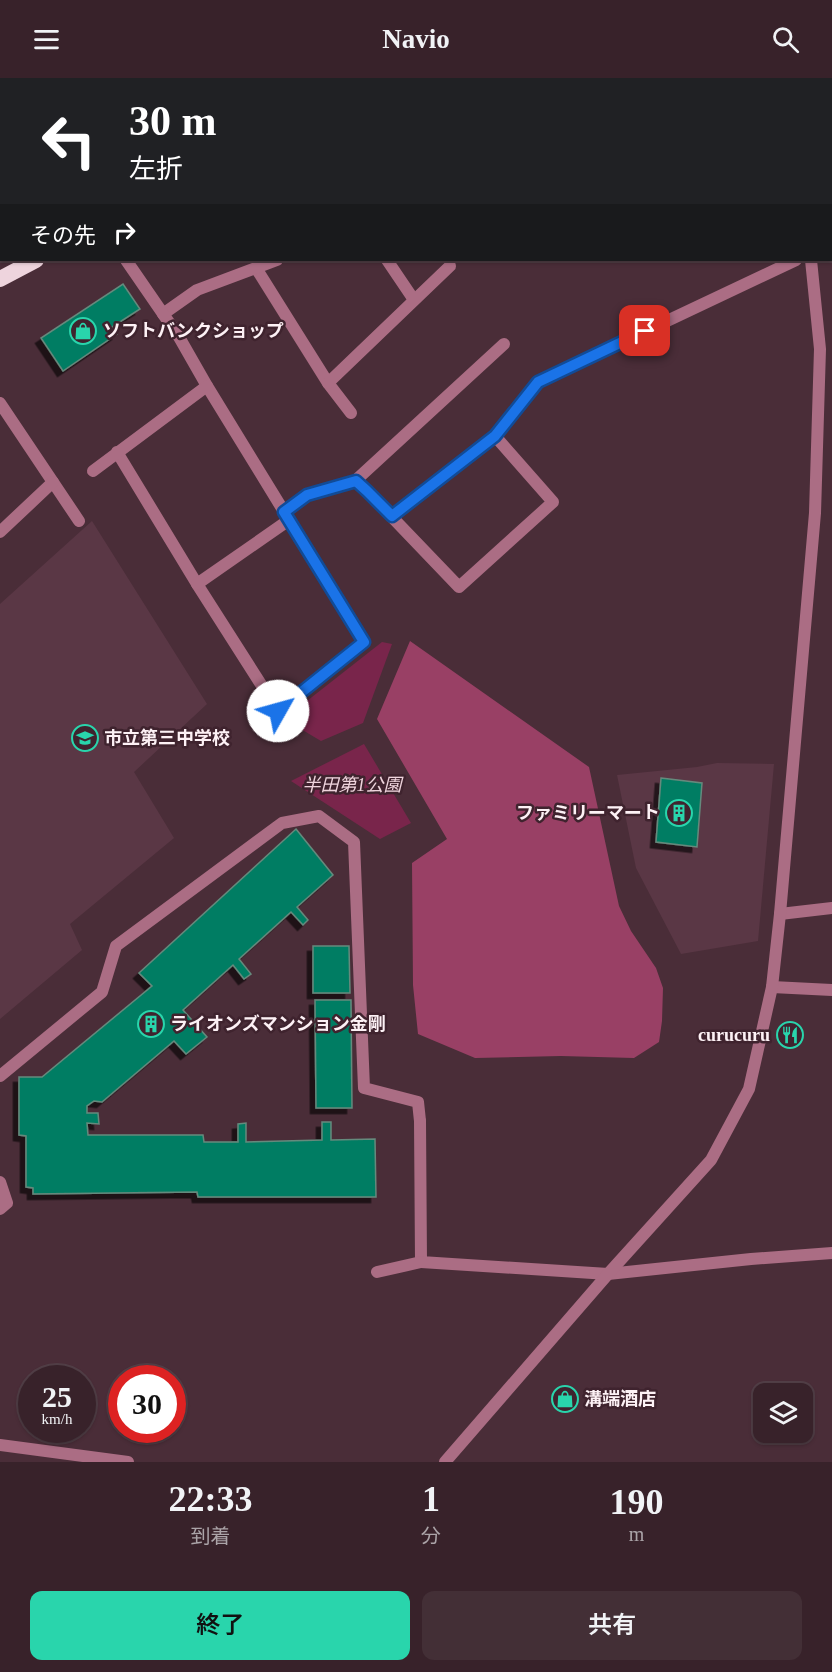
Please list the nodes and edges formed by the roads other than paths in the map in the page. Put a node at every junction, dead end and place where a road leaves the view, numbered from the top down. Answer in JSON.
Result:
{"nodes":[{"id":1,"x":34,"y":261,"type":"edge"},
{"id":2,"x":127,"y":261,"type":"edge"},
{"id":3,"x":274,"y":261,"type":"edge"},
{"id":4,"x":388,"y":261,"type":"edge"},
{"id":5,"x":794,"y":261,"type":"edge"},
{"id":6,"x":811,"y":261,"type":"edge"},
{"id":7,"x":450,"y":266,"type":"dead end"},
{"id":8,"x":256,"y":268,"type":"junction"},
{"id":9,"x":0,"y":279,"type":"edge"},
{"id":10,"x":414,"y":300,"type":"junction"},
{"id":11,"x":163,"y":314,"type":"junction"},
{"id":12,"x":504,"y":344,"type":"dead end"},
{"id":13,"x":328,"y":383,"type":"junction"},
{"id":14,"x":207,"y":386,"type":"junction"},
{"id":15,"x":0,"y":403,"type":"edge"},
{"id":16,"x":351,"y":413,"type":"dead end"},
{"id":17,"x":495,"y":436,"type":"junction"},
{"id":18,"x":117,"y":452,"type":"junction"},
{"id":19,"x":93,"y":471,"type":"dead end"},
{"id":20,"x":356,"y":481,"type":"junction"},
{"id":21,"x":53,"y":482,"type":"junction"},
{"id":22,"x":287,"y":516,"type":"junction"},
{"id":23,"x":392,"y":516,"type":"junction"},
{"id":24,"x":79,"y":521,"type":"dead end"},
{"id":25,"x":0,"y":532,"type":"edge"},
{"id":26,"x":197,"y":584,"type":"junction"},
{"id":27,"x":832,"y":908,"type":"edge"},
{"id":28,"x":780,"y":914,"type":"junction"},
{"id":29,"x":772,"y":987,"type":"junction"},
{"id":30,"x":832,"y":990,"type":"edge"},
{"id":31,"x":0,"y":1076,"type":"edge"},
{"id":32,"x":0,"y":1182,"type":"edge"},
{"id":33,"x":0,"y":1209,"type":"edge"},
{"id":34,"x":832,"y":1253,"type":"edge"},
{"id":35,"x":421,"y":1262,"type":"junction"},
{"id":36,"x":377,"y":1272,"type":"dead end"},
{"id":37,"x":608,"y":1274,"type":"junction"},
{"id":38,"x":0,"y":1445,"type":"edge"},
{"id":39,"x":128,"y":1462,"type":"edge"},
{"id":40,"x":445,"y":1462,"type":"edge"}],
"edges":[{"from":1,"to":9,"type":"highway"},
{"from":2,"to":11,"type":"street"},
{"from":3,"to":8,"type":"street"},
{"from":4,"to":10,"type":"street"},
{"from":5,"to":17,"type":"street"},
{"from":6,"to":28,"type":"street"},
{"from":7,"to":10,"type":"street"},
{"from":8,"to":11,"type":"street"},
{"from":8,"to":13,"type":"street"},
{"from":10,"to":13,"type":"street"},
{"from":11,"to":14,"type":"street"},
{"from":12,"to":20,"type":"street"},
{"from":13,"to":16,"type":"street"},
{"from":14,"to":18,"type":"street"},
{"from":14,"to":22,"type":"street"},
{"from":15,"to":21,"type":"street"},
{"from":17,"to":23,"type":"street"},
{"from":17,"to":23,"type":"street"},
{"from":18,"to":19,"type":"street"},
{"from":18,"to":26,"type":"street"},
{"from":20,"to":22,"type":"street"},
{"from":20,"to":23,"type":"street"},
{"from":21,"to":24,"type":"street"},
{"from":21,"to":25,"type":"street"},
{"from":22,"to":26,"type":"street"},
{"from":22,"to":26,"type":"street"},
{"from":27,"to":28,"type":"street"},
{"from":28,"to":29,"type":"street"},
{"from":29,"to":30,"type":"street"},
{"from":29,"to":37,"type":"street"},
{"from":31,"to":35,"type":"street"},
{"from":32,"to":33,"type":"street"},
{"from":34,"to":37,"type":"street"},
{"from":35,"to":36,"type":"street"},
{"from":35,"to":37,"type":"street"},
{"from":37,"to":40,"type":"street"},
{"from":38,"to":39,"type":"street"}]}
